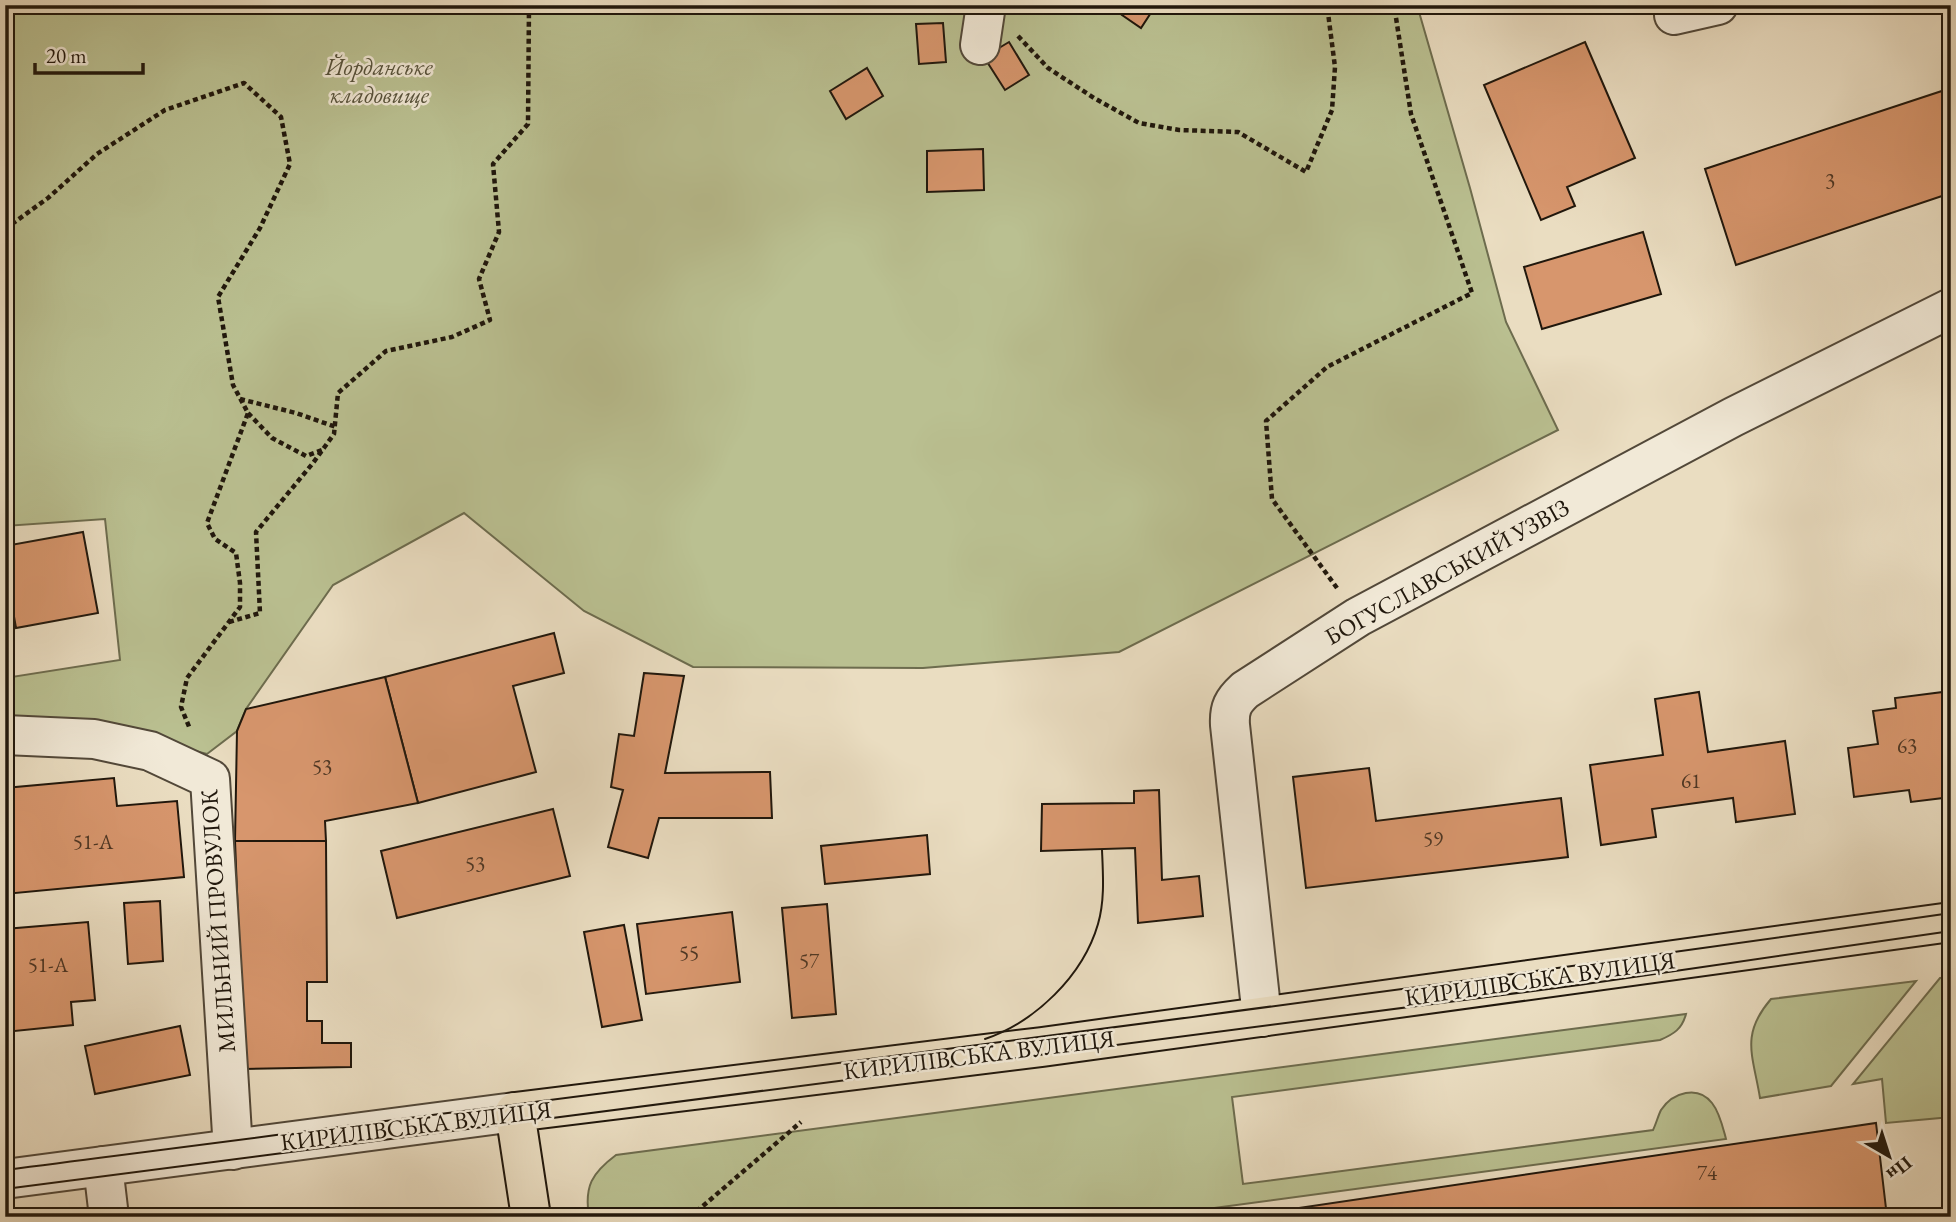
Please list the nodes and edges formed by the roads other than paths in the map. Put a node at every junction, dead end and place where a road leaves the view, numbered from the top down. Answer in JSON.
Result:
{"nodes":[{"id":1,"x":986,"y":5,"type":"edge"},
{"id":2,"x":1718,"y":5,"type":"edge"},
{"id":3,"x":1674,"y":15,"type":"dead end"},
{"id":4,"x":997,"y":39,"type":"road end"},
{"id":5,"x":1951,"y":308,"type":"edge"},
{"id":6,"x":5,"y":735,"type":"edge"},
{"id":7,"x":1951,"y":922,"type":"edge"},
{"id":8,"x":1262,"y":1017,"type":"junction"},
{"id":9,"x":515,"y":1112,"type":"junction"},
{"id":10,"x":233,"y":1150,"type":"junction"},
{"id":11,"x":103,"y":1167,"type":"junction"},
{"id":12,"x":5,"y":1179,"type":"edge"},
{"id":13,"x":109,"y":1217,"type":"edge"},
{"id":14,"x":531,"y":1217,"type":"edge"}],
"edges":[{"from":1,"to":4,"type":"street"},
{"from":2,"to":3,"type":"street"},
{"from":5,"to":8,"type":"street","name":"БОГУСЛАВСЬКИЙ УЗВІЗ"},
{"from":6,"to":10,"type":"street","name":"МИЛЬНИЙ ПРОВУЛОК"},
{"from":7,"to":8,"type":"main road","name":"КИРИЛІВСЬКА ВУЛИЦЯ"},
{"from":8,"to":9,"type":"main road","name":"КИРИЛІВСЬКА ВУЛИЦЯ"},
{"from":9,"to":10,"type":"street","name":"КИРИЛІВСЬКА ВУЛИЦЯ"},
{"from":9,"to":14,"type":"main road"},
{"from":10,"to":11,"type":"street","name":"КИРИЛІВСЬКА ВУЛИЦЯ"},
{"from":11,"to":12,"type":"street","name":"КИРИЛІВСЬКА ВУЛИЦЯ"},
{"from":11,"to":13,"type":"street"}]}
